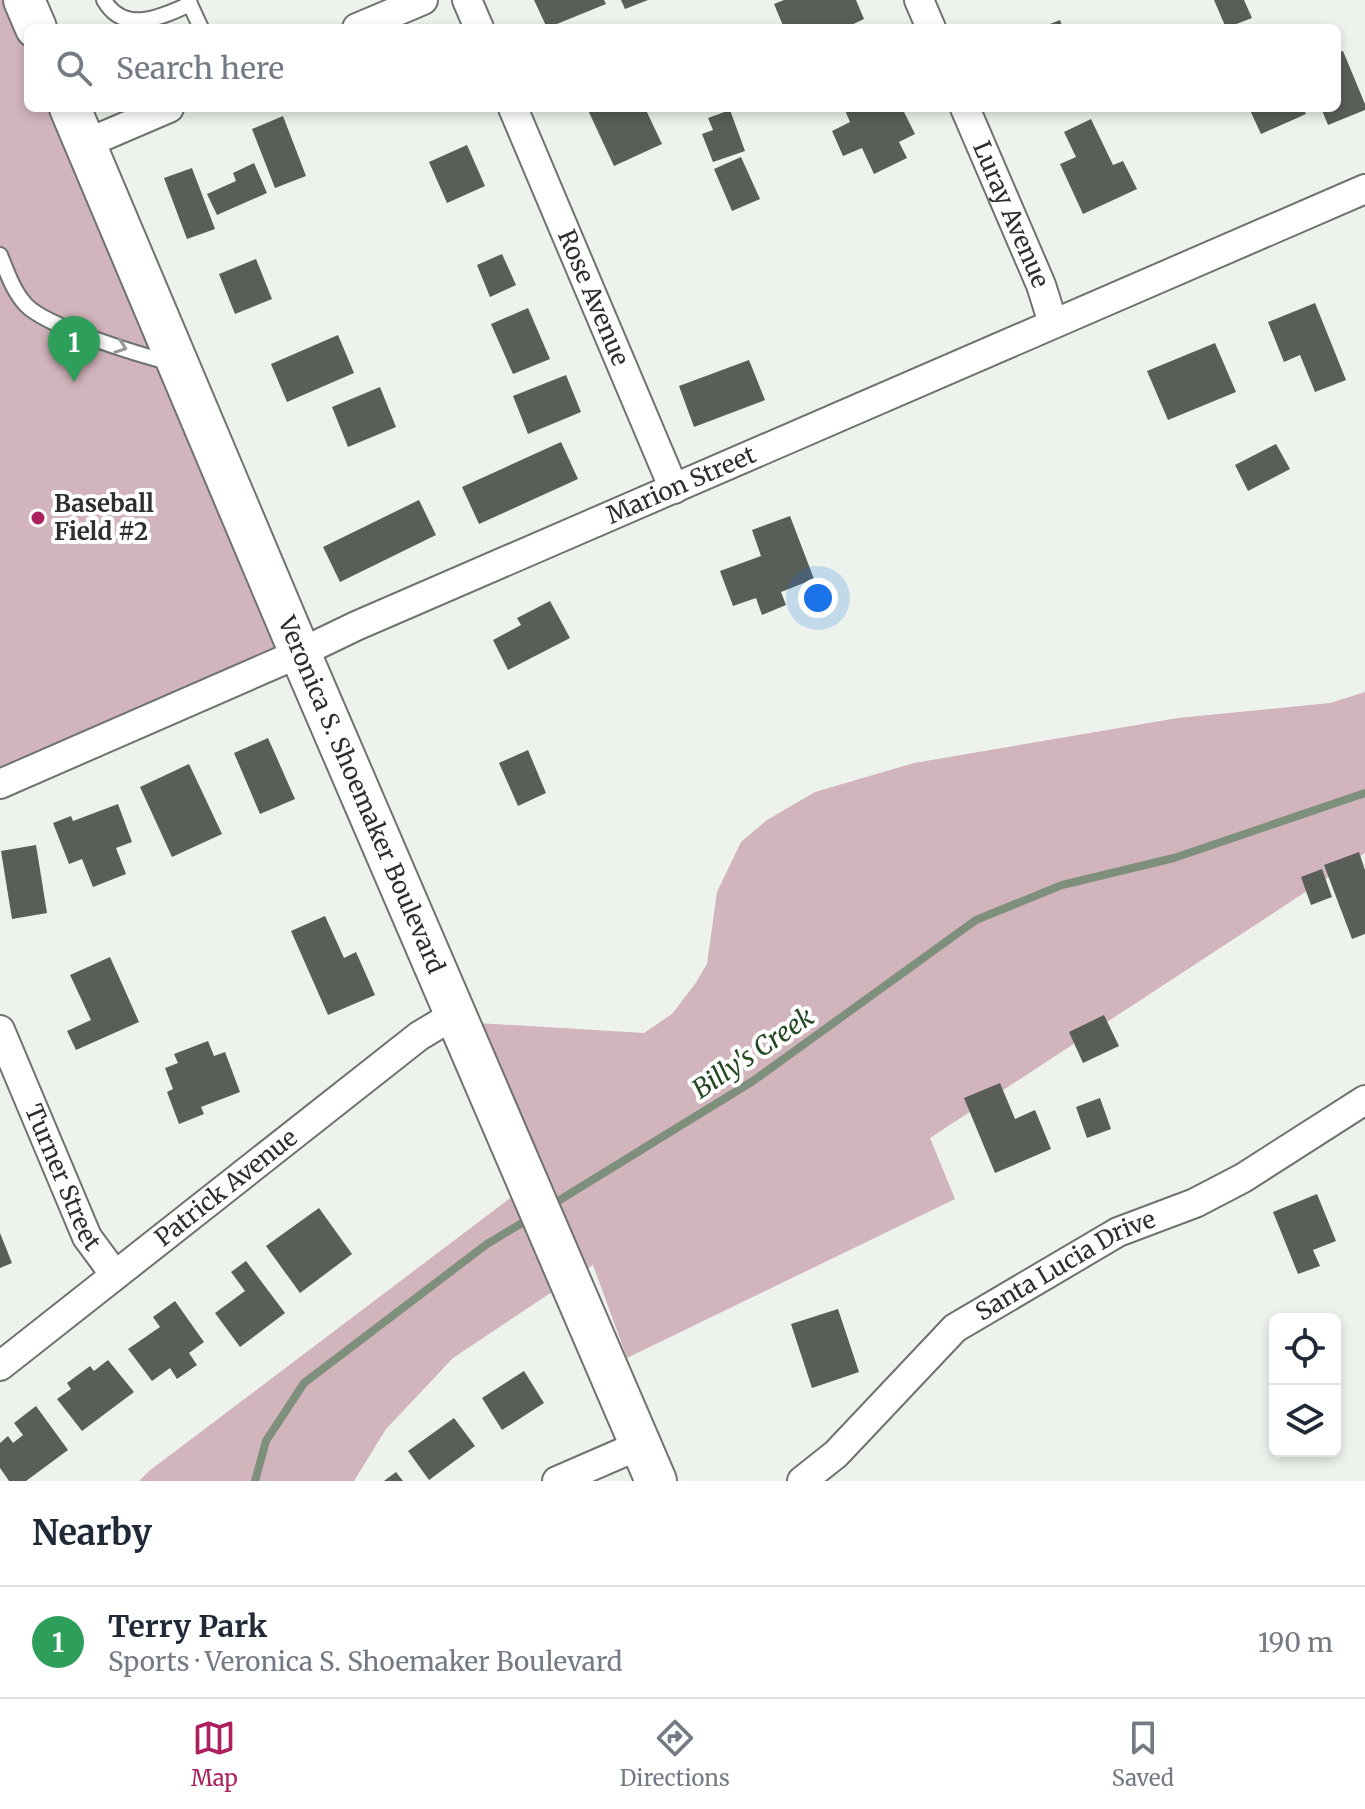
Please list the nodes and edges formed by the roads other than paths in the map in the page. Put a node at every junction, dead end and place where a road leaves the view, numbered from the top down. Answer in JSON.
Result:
{"nodes":[{"id":1,"x":24,"y":0,"type":"edge"},
{"id":2,"x":104,"y":0,"type":"edge"},
{"id":3,"x":423,"y":0,"type":"edge"},
{"id":4,"x":467,"y":0,"type":"edge"},
{"id":5,"x":919,"y":0,"type":"edge"},
{"id":6,"x":189,"y":2,"type":"edge"},
{"id":7,"x":34,"y":24,"type":"edge"},
{"id":8,"x":199,"y":24,"type":"edge"},
{"id":9,"x":366,"y":24,"type":"edge"},
{"id":10,"x":477,"y":24,"type":"edge"},
{"id":11,"x":929,"y":24,"type":"edge"},
{"id":12,"x":149,"y":112,"type":"edge"},
{"id":13,"x":515,"y":112,"type":"edge"},
{"id":14,"x":967,"y":112,"type":"edge"},
{"id":15,"x":77,"y":126,"type":"edge"},
{"id":16,"x":1365,"y":189,"type":"edge"},
{"id":17,"x":0,"y":255,"type":"edge"},
{"id":18,"x":1053,"y":323,"type":"junction"},
{"id":19,"x":178,"y":364,"type":"junction"},
{"id":20,"x":674,"y":489,"type":"junction"},
{"id":21,"x":300,"y":653,"type":"junction"},
{"id":22,"x":0,"y":784,"type":"edge"},
{"id":23,"x":454,"y":1015,"type":"junction"},
{"id":24,"x":0,"y":1030,"type":"edge"},
{"id":25,"x":1365,"y":1100,"type":"edge"},
{"id":26,"x":115,"y":1275,"type":"junction"},
{"id":27,"x":0,"y":1366,"type":"edge"},
{"id":28,"x":640,"y":1445,"type":"junction"},
{"id":29,"x":564,"y":1479,"type":"edge"},
{"id":30,"x":656,"y":1481,"type":"edge"},
{"id":31,"x":802,"y":1481,"type":"edge"}],
"edges":[{"from":1,"to":7,"type":"street"},
{"from":2,"to":6,"type":"lane"},
{"from":3,"to":9,"type":"street"},
{"from":4,"to":10,"type":"street"},
{"from":5,"to":11,"type":"street"},
{"from":6,"to":8,"type":"lane"},
{"from":12,"to":15,"type":"street"},
{"from":13,"to":20,"type":"street","name":"Rose Avenue"},
{"from":14,"to":18,"type":"street","name":"Luray Avenue"},
{"from":15,"to":19,"type":"street","name":"Veronica S. Shoemaker Boulevard"},
{"from":16,"to":18,"type":"street","name":"Marion Street"},
{"from":17,"to":19,"type":"lane","one_way":true},
{"from":18,"to":20,"type":"street","name":"Marion Street"},
{"from":19,"to":21,"type":"street","name":"Veronica S. Shoemaker Boulevard"},
{"from":20,"to":21,"type":"street","name":"Marion Street"},
{"from":21,"to":22,"type":"street","name":"Marion Street"},
{"from":21,"to":23,"type":"street","name":"Veronica S. Shoemaker Boulevard"},
{"from":23,"to":26,"type":"street","name":"Patrick Avenue"},
{"from":23,"to":28,"type":"street","name":"Veronica S. Shoemaker Boulevard"},
{"from":24,"to":26,"type":"street","name":"Turner Street"},
{"from":25,"to":31,"type":"street","name":"Santa Lucia Drive"},
{"from":26,"to":27,"type":"street","name":"Patrick Avenue"},
{"from":28,"to":29,"type":"street"},
{"from":28,"to":30,"type":"street","name":"Veronica S. Shoemaker Boulevard"}]}
